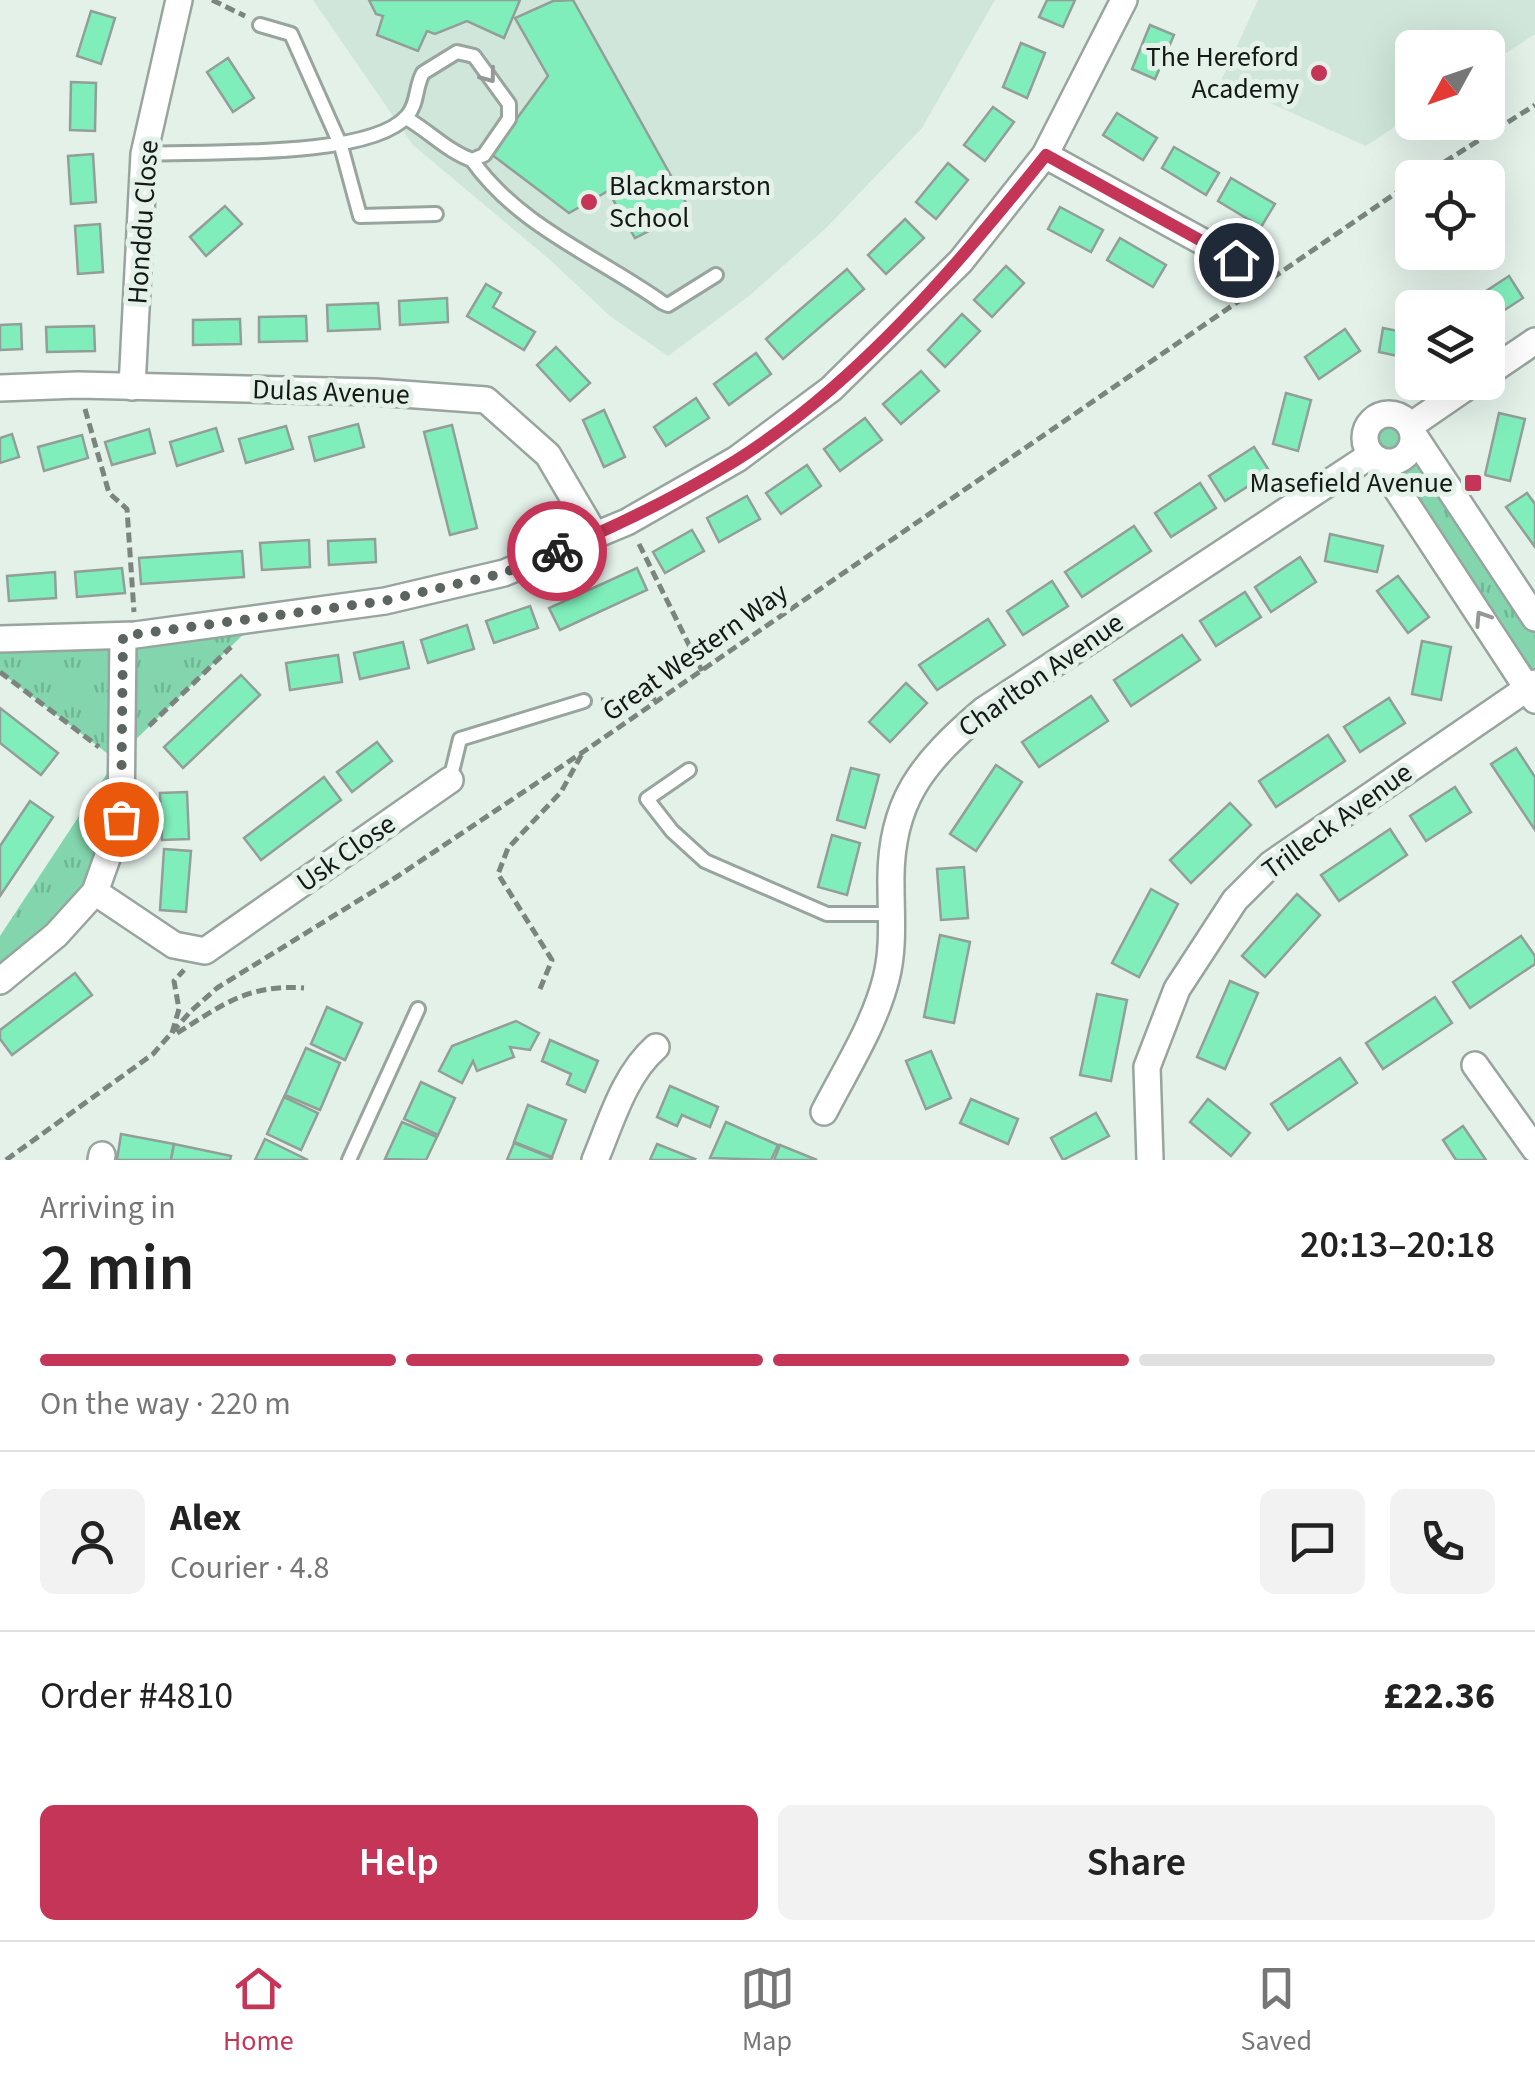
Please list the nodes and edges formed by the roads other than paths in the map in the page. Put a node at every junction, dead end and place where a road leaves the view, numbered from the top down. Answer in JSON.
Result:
{"nodes":[{"id":1,"x":179,"y":0,"type":"edge"},
{"id":2,"x":1124,"y":0,"type":"edge"},
{"id":3,"x":260,"y":25,"type":"road end"},
{"id":4,"x":406,"y":118,"type":"junction"},
{"id":5,"x":341,"y":146,"type":"junction"},
{"id":6,"x":144,"y":154,"type":"junction"},
{"id":7,"x":1046,"y":155,"type":"junction"},
{"id":8,"x":472,"y":160,"type":"junction"},
{"id":9,"x":436,"y":214,"type":"dead end"},
{"id":10,"x":1236,"y":260,"type":"dead end"},
{"id":11,"x":716,"y":275,"type":"dead end"},
{"id":12,"x":1535,"y":341,"type":"edge"},
{"id":13,"x":1505,"y":361,"type":"edge"},
{"id":14,"x":132,"y":387,"type":"junction"},
{"id":15,"x":0,"y":388,"type":"edge"},
{"id":16,"x":1450,"y":400,"type":"edge"},
{"id":17,"x":1411,"y":430,"type":"junction"},
{"id":18,"x":1374,"y":457,"type":"junction"},
{"id":19,"x":595,"y":535,"type":"junction"},
{"id":20,"x":1535,"y":618,"type":"edge"},
{"id":21,"x":129,"y":635,"type":"junction"},
{"id":22,"x":0,"y":639,"type":"edge"},
{"id":23,"x":1532,"y":690,"type":"edge"},
{"id":24,"x":584,"y":701,"type":"road end"},
{"id":25,"x":689,"y":770,"type":"dead end"},
{"id":26,"x":450,"y":780,"type":"joint"},
{"id":27,"x":95,"y":892,"type":"junction"},
{"id":28,"x":891,"y":914,"type":"junction"},
{"id":29,"x":0,"y":980,"type":"edge"},
{"id":30,"x":418,"y":1010,"type":"dead end"},
{"id":31,"x":656,"y":1048,"type":"dead end"},
{"id":32,"x":1474,"y":1065,"type":"dead end"},
{"id":33,"x":824,"y":1112,"type":"dead end"},
{"id":34,"x":1535,"y":1149,"type":"edge"},
{"id":35,"x":348,"y":1160,"type":"edge"},
{"id":36,"x":594,"y":1160,"type":"edge"},
{"id":37,"x":1150,"y":1160,"type":"edge"}],
"edges":[{"from":1,"to":6,"type":"street","name":"Honddu Close"},
{"from":2,"to":7,"type":"street"},
{"from":3,"to":5,"type":"lane"},
{"from":4,"to":5,"type":"lane"},
{"from":4,"to":8,"type":"lane"},
{"from":4,"to":8,"type":"lane","one_way":true},
{"from":5,"to":6,"type":"lane"},
{"from":5,"to":9,"type":"lane"},
{"from":6,"to":14,"type":"street","name":"Honddu Close"},
{"from":7,"to":10,"type":"street"},
{"from":7,"to":19,"type":"street"},
{"from":8,"to":11,"type":"lane"},
{"from":12,"to":13,"type":"street"},
{"from":14,"to":15,"type":"street","name":"Dulas Avenue"},
{"from":14,"to":19,"type":"street","name":"Dulas Avenue"},
{"from":16,"to":17,"type":"street"},
{"from":17,"to":18,"type":"street"},
{"from":17,"to":18,"type":"street"},
{"from":17,"to":20,"type":"street"},
{"from":23,"to":18,"type":"street","one_way":true},
{"from":18,"to":28,"type":"street","name":"Charlton Avenue"},
{"from":19,"to":21,"type":"street"},
{"from":21,"to":22,"type":"street"},
{"from":21,"to":27,"type":"street"},
{"from":23,"to":37,"type":"street","name":"Trilleck Avenue"},
{"from":24,"to":26,"type":"lane","name":"Usk Close"},
{"from":25,"to":28,"type":"lane"},
{"from":26,"to":27,"type":"street","name":"Usk Close"},
{"from":27,"to":29,"type":"street"},
{"from":28,"to":33,"type":"street","name":"Charlton Avenue"},
{"from":30,"to":35,"type":"lane"},
{"from":31,"to":36,"type":"street"},
{"from":32,"to":34,"type":"street"}]}
